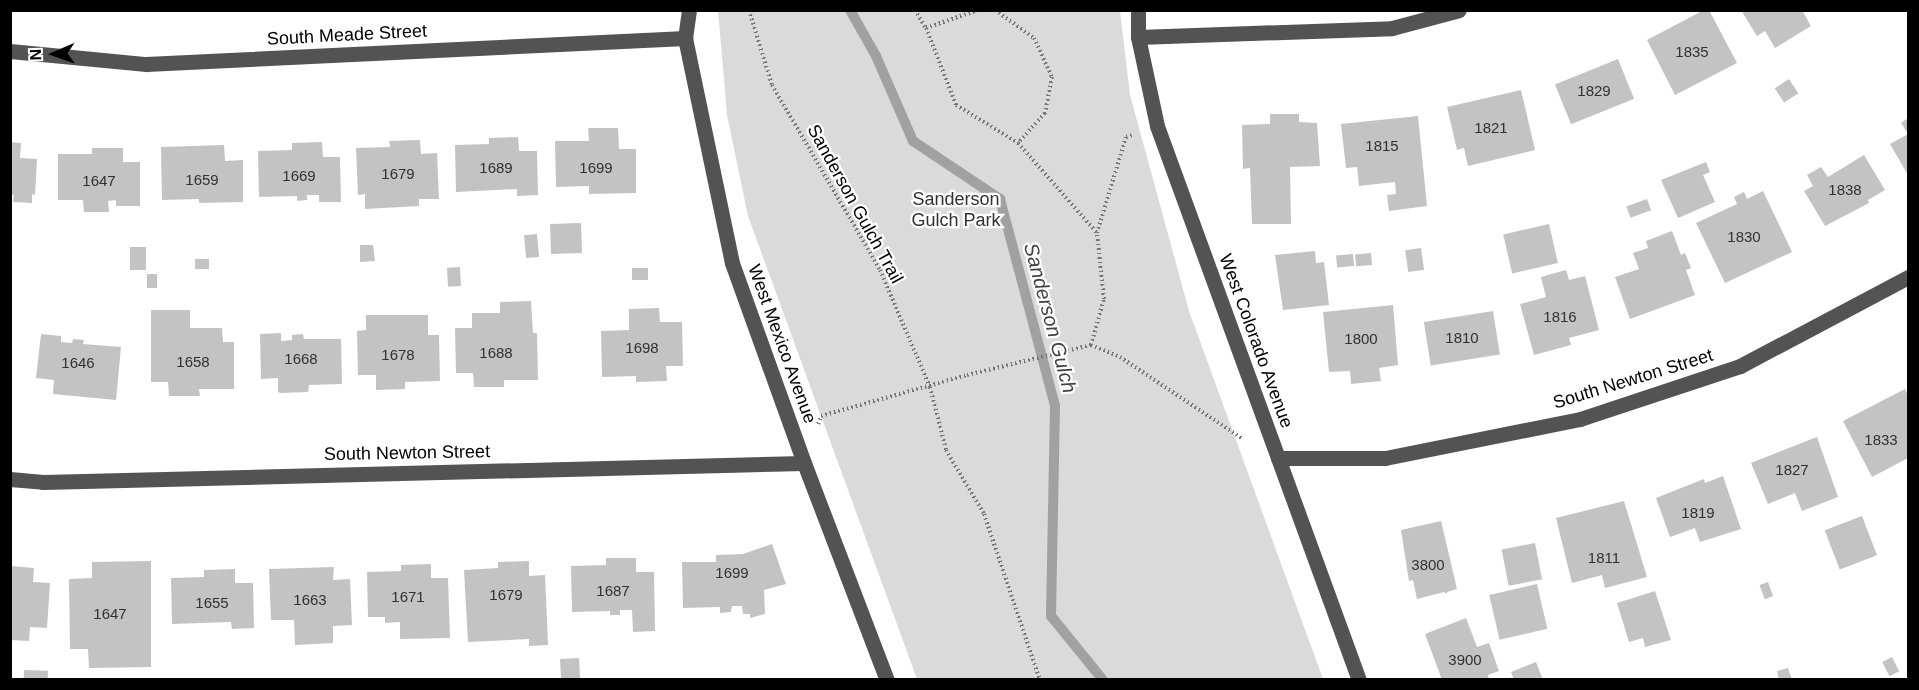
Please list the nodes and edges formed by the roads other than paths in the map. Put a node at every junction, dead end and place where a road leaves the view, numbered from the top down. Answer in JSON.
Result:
{"nodes":[{"id":1,"x":689,"y":10,"type":"edge"},
{"id":2,"x":1138,"y":10,"type":"edge"},
{"id":3,"x":1459,"y":10,"type":"edge"},
{"id":4,"x":1138,"y":37,"type":"junction"},
{"id":5,"x":685,"y":38,"type":"junction"},
{"id":6,"x":10,"y":51,"type":"edge"},
{"id":7,"x":1908,"y":277,"type":"edge"},
{"id":8,"x":1278,"y":458,"type":"junction"},
{"id":9,"x":804,"y":462,"type":"junction"},
{"id":10,"x":10,"y":479,"type":"edge"},
{"id":11,"x":887,"y":680,"type":"edge"},
{"id":12,"x":1359,"y":680,"type":"edge"}],
"edges":[{"from":1,"to":5,"type":"street","name":"West Mexico Avenue"},
{"from":2,"to":4,"type":"street","name":"West Colorado Avenue"},
{"from":3,"to":4,"type":"street"},
{"from":4,"to":8,"type":"street","name":"West Colorado Avenue"},
{"from":5,"to":6,"type":"street","name":"South Meade Street"},
{"from":5,"to":9,"type":"street","name":"West Mexico Avenue"},
{"from":7,"to":8,"type":"street","name":"South Newton Street"},
{"from":8,"to":12,"type":"street","name":"West Colorado Avenue"},
{"from":9,"to":10,"type":"street","name":"South Newton Street"},
{"from":9,"to":11,"type":"street","name":"West Mexico Avenue"}]}
